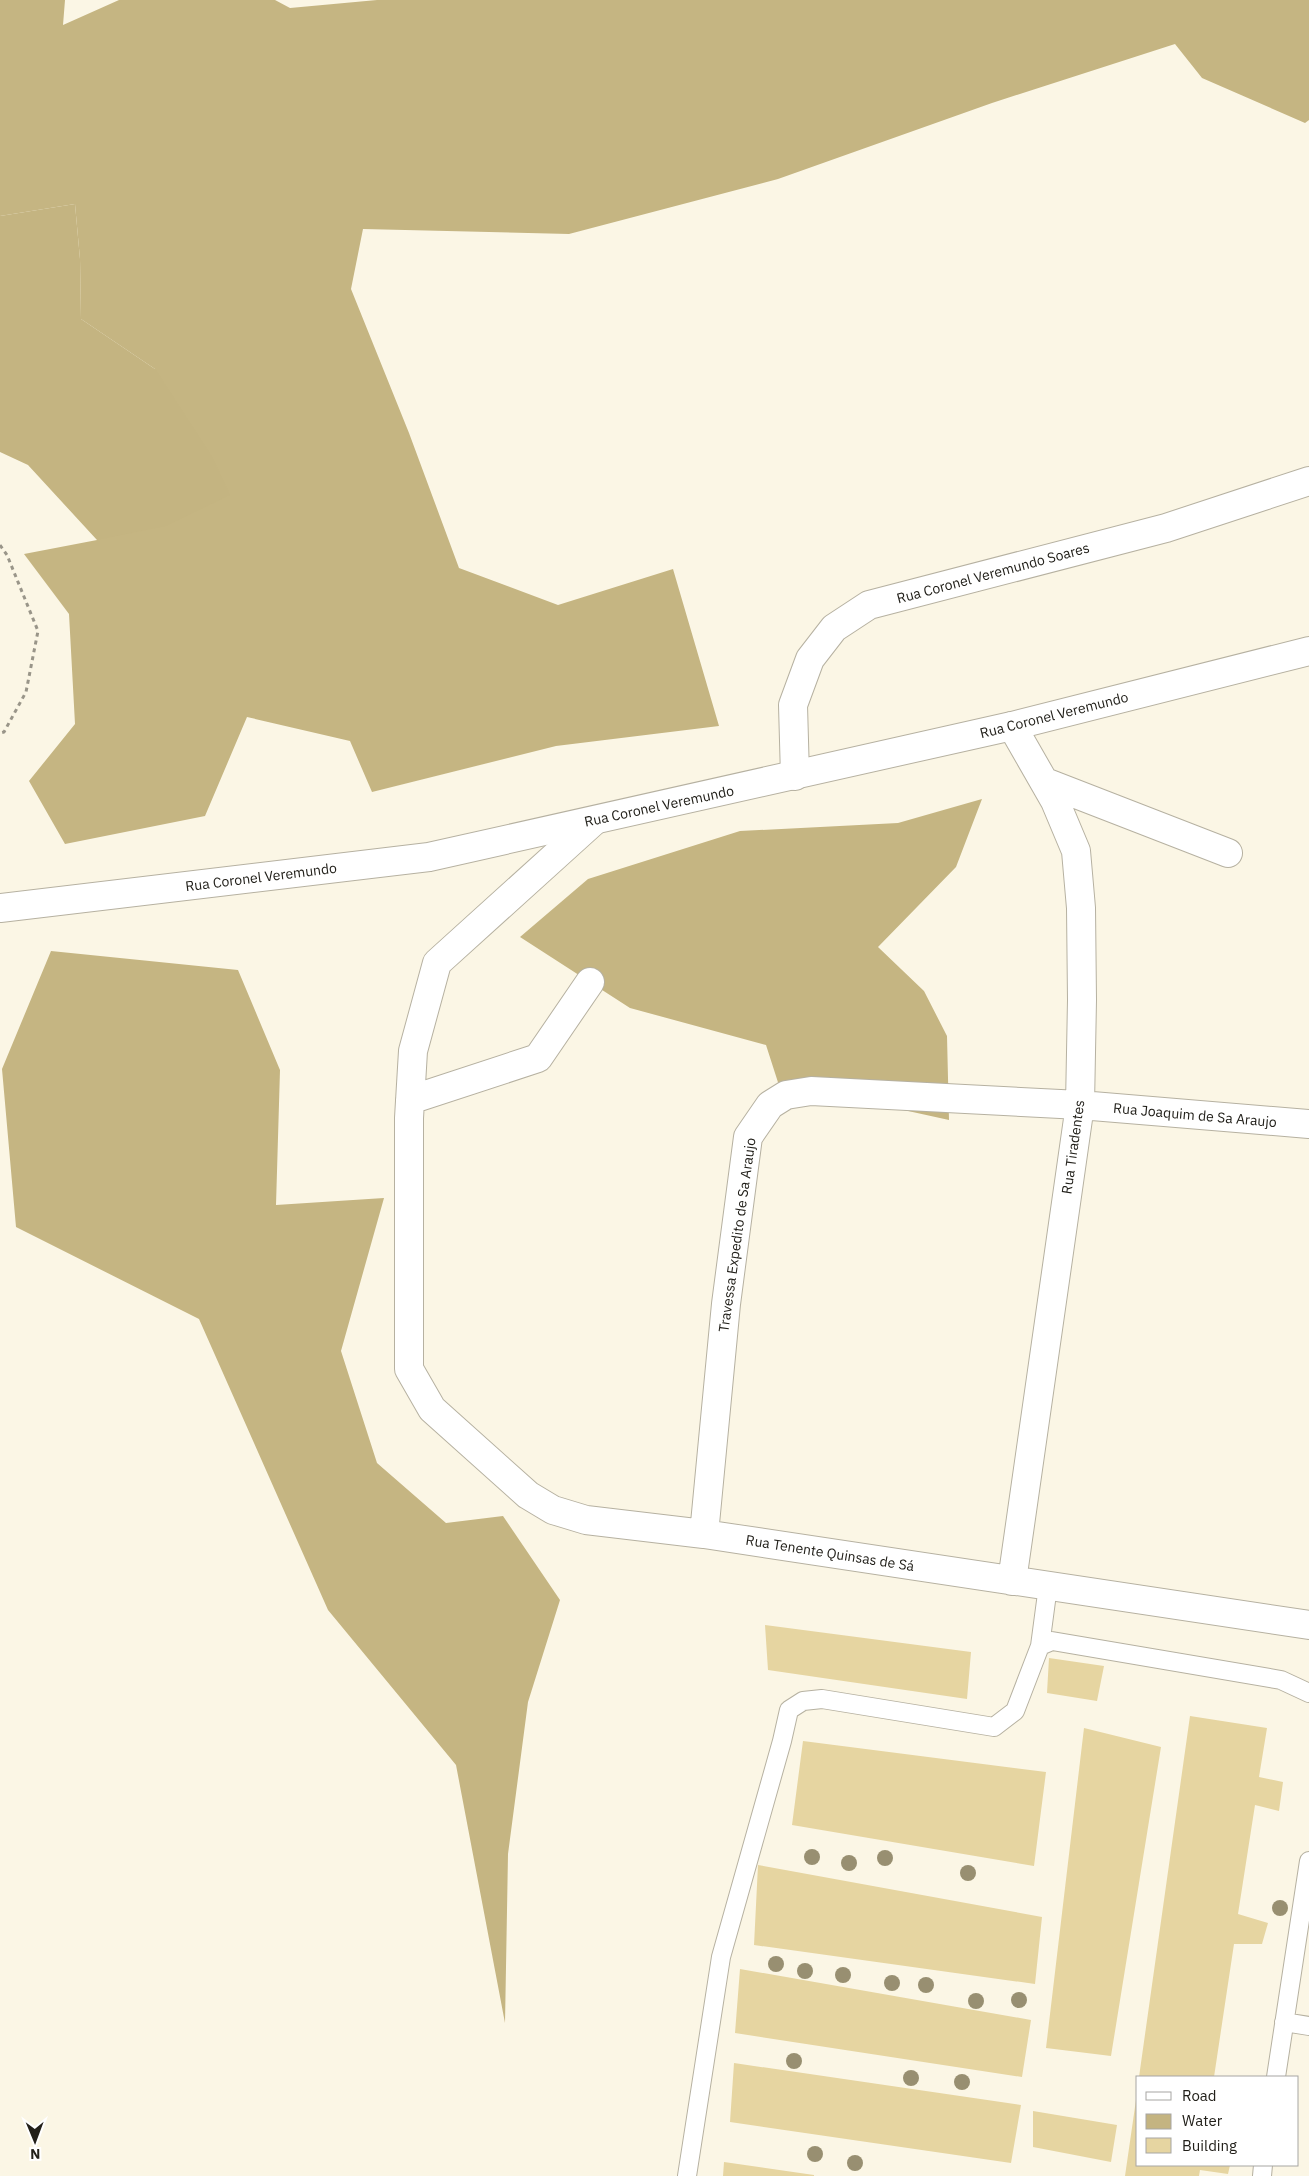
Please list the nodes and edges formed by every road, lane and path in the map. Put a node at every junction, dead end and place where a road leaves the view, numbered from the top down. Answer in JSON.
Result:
{"nodes":[{"id":1,"x":1309,"y":481,"type":"edge"},
{"id":2,"x":0,"y":545,"type":"edge"},
{"id":3,"x":1309,"y":651,"type":"edge"},
{"id":4,"x":1012,"y":726,"type":"junction"},
{"id":5,"x":0,"y":733,"type":"edge"},
{"id":6,"x":795,"y":776,"type":"junction"},
{"id":7,"x":1045,"y":782,"type":"junction"},
{"id":8,"x":594,"y":821,"type":"junction"},
{"id":9,"x":1228,"y":853,"type":"dead end"},
{"id":10,"x":0,"y":908,"type":"edge"},
{"id":11,"x":590,"y":982,"type":"dead end"},
{"id":12,"x":410,"y":1100,"type":"junction"},
{"id":13,"x":1080,"y":1105,"type":"junction"},
{"id":14,"x":1309,"y":1124,"type":"edge"},
{"id":15,"x":704,"y":1534,"type":"junction"},
{"id":16,"x":1012,"y":1580,"type":"junction"},
{"id":17,"x":1048,"y":1586,"type":"junction"},
{"id":18,"x":1309,"y":1625,"type":"edge"},
{"id":19,"x":1040,"y":1646,"type":"junction"},
{"id":20,"x":1309,"y":1693,"type":"edge"},
{"id":21,"x":1309,"y":1861,"type":"edge"},
{"id":22,"x":1284,"y":2022,"type":"junction"},
{"id":23,"x":1309,"y":2026,"type":"edge"},
{"id":24,"x":1276,"y":2076,"type":"edge"},
{"id":25,"x":687,"y":2176,"type":"edge"}],
"edges":[{"from":1,"to":6,"type":"main road","name":"Rua Coronel Veremundo Soares"},
{"from":2,"to":5,"type":"path"},
{"from":3,"to":4,"type":"main road","name":"Rua Coronel Veremundo"},
{"from":4,"to":6,"type":"main road","name":"Rua Coronel Veremundo"},
{"from":4,"to":7,"type":"main road","name":"Rua Tiradentes"},
{"from":6,"to":8,"type":"main road","name":"Rua Coronel Veremundo"},
{"from":7,"to":9,"type":"main road"},
{"from":7,"to":13,"type":"main road","name":"Rua Tiradentes"},
{"from":8,"to":10,"type":"main road","name":"Rua Coronel Veremundo"},
{"from":8,"to":12,"type":"main road"},
{"from":11,"to":12,"type":"main road"},
{"from":12,"to":15,"type":"main road","name":"Rua Tenente Quinsas de Sá"},
{"from":13,"to":14,"type":"main road","name":"Rua Joaquim de Sa Araujo"},
{"from":13,"to":15,"type":"main road","name":"Travessa Expedito de Sa Araujo"},
{"from":13,"to":16,"type":"main road","name":"Rua Tiradentes"},
{"from":15,"to":16,"type":"main road","name":"Rua Tenente Quinsas de Sá"},
{"from":16,"to":17,"type":"main road","name":"Rua Tenente Quinsas de Sá"},
{"from":17,"to":18,"type":"main road","name":"Rua Tenente Quinsas de Sá"},
{"from":17,"to":19,"type":"lane"},
{"from":19,"to":20,"type":"lane"},
{"from":19,"to":25,"type":"lane"},
{"from":21,"to":22,"type":"lane"},
{"from":22,"to":23,"type":"lane"},
{"from":22,"to":24,"type":"lane"}]}
